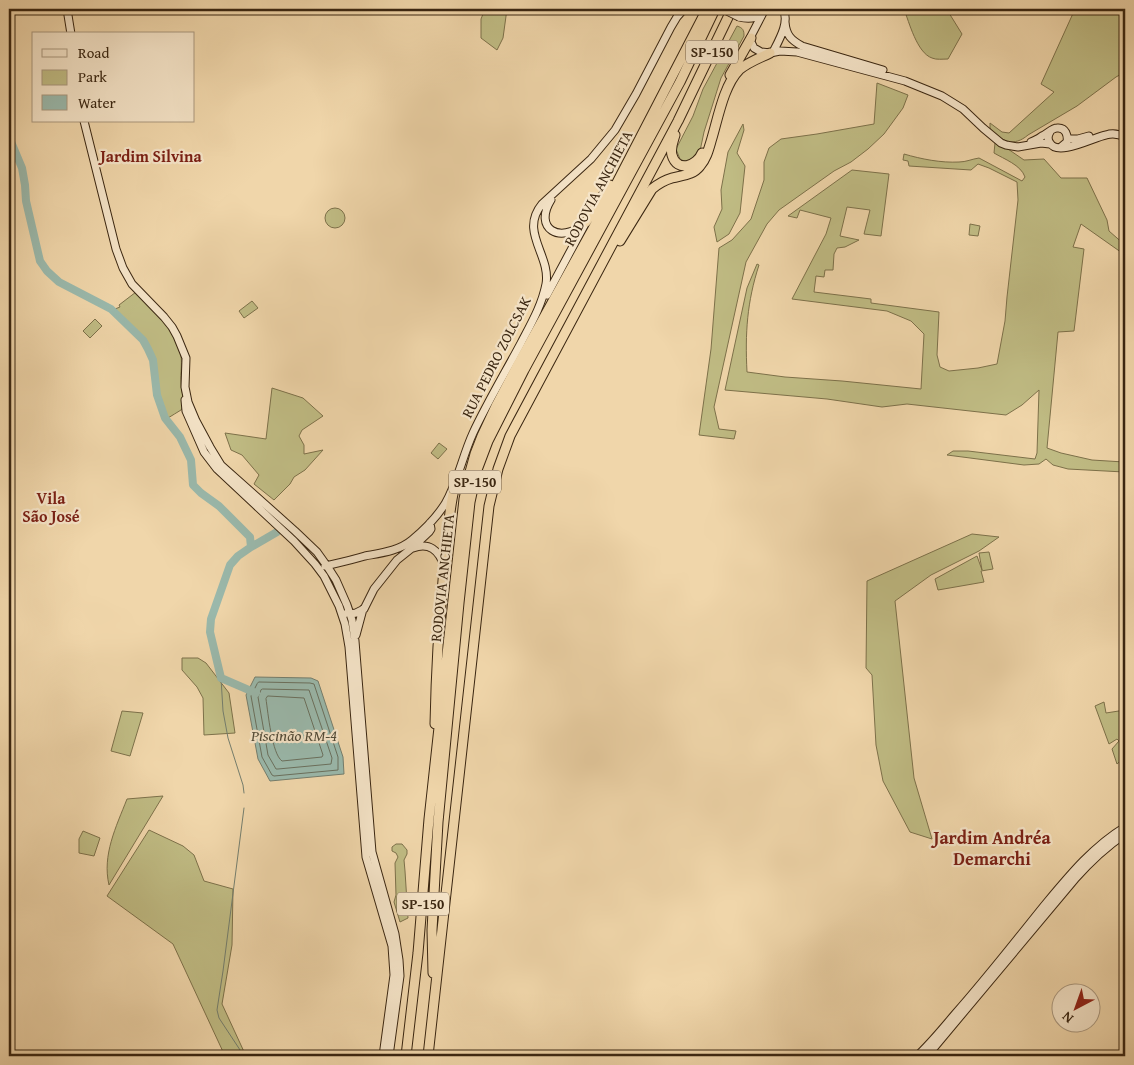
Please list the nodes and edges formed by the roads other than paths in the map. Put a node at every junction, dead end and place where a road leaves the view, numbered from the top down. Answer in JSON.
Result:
{"nodes":[{"id":1,"x":67,"y":9,"type":"edge"},
{"id":2,"x":684,"y":9,"type":"edge"},
{"id":3,"x":707,"y":9,"type":"edge"},
{"id":4,"x":715,"y":9,"type":"edge"},
{"id":5,"x":722,"y":9,"type":"edge"},
{"id":6,"x":732,"y":9,"type":"edge"},
{"id":7,"x":783,"y":9,"type":"edge"},
{"id":8,"x":763,"y":12,"type":"edge"},
{"id":9,"x":740,"y":17,"type":"junction"},
{"id":10,"x":785,"y":22,"type":"junction"},
{"id":11,"x":72,"y":32,"type":"edge"},
{"id":12,"x":752,"y":39,"type":"junction"},
{"id":13,"x":771,"y":53,"type":"junction"},
{"id":14,"x":691,"y":96,"type":"junction"},
{"id":15,"x":656,"y":108,"type":"junction"},
{"id":16,"x":84,"y":122,"type":"edge"},
{"id":17,"x":986,"y":129,"type":"junction"},
{"id":18,"x":1050,"y":132,"type":"junction"},
{"id":19,"x":1125,"y":132,"type":"edge"},
{"id":20,"x":1125,"y":137,"type":"edge"},
{"id":21,"x":1068,"y":139,"type":"junction"},
{"id":22,"x":1050,"y":144,"type":"junction"},
{"id":23,"x":1018,"y":148,"type":"junction"},
{"id":24,"x":1058,"y":148,"type":"junction"},
{"id":25,"x":554,"y":194,"type":"junction"},
{"id":26,"x":586,"y":222,"type":"junction"},
{"id":27,"x":586,"y":293,"type":"junction"},
{"id":28,"x":534,"y":320,"type":"junction"},
{"id":29,"x":185,"y":377,"type":"junction"},
{"id":30,"x":186,"y":411,"type":"junction"},
{"id":31,"x":196,"y":421,"type":"junction"},
{"id":32,"x":455,"y":485,"type":"junction"},
{"id":33,"x":430,"y":523,"type":"junction"},
{"id":34,"x":412,"y":548,"type":"junction"},
{"id":35,"x":391,"y":550,"type":"junction"},
{"id":36,"x":397,"y":560,"type":"junction"},
{"id":37,"x":327,"y":566,"type":"junction"},
{"id":38,"x":444,"y":567,"type":"junction"},
{"id":39,"x":318,"y":568,"type":"junction"},
{"id":40,"x":364,"y":608,"type":"junction"},
{"id":41,"x":341,"y":610,"type":"junction"},
{"id":42,"x":351,"y":614,"type":"junction"},
{"id":43,"x":355,"y":641,"type":"junction"},
{"id":44,"x":432,"y":793,"type":"junction"},
{"id":45,"x":1125,"y":827,"type":"edge"},
{"id":46,"x":1125,"y":834,"type":"edge"},
{"id":47,"x":433,"y":1011,"type":"junction"},
{"id":48,"x":383,"y":1056,"type":"edge"},
{"id":49,"x":389,"y":1056,"type":"edge"},
{"id":50,"x":406,"y":1056,"type":"edge"},
{"id":51,"x":428,"y":1056,"type":"edge"},
{"id":52,"x":917,"y":1056,"type":"edge"},
{"id":53,"x":928,"y":1056,"type":"edge"}],
"edges":[{"from":1,"to":11,"type":"main road"},
{"from":2,"to":25,"type":"main road","name":"RUA PEDRO ZOLCSAK"},
{"from":3,"to":15,"type":"highway","name":"RODOVIA ANCHIETA","number":"SP-150"},
{"from":4,"to":47,"type":"highway","name":"RODOVIA ANCHIETA","number":"SP-150"},
{"from":5,"to":9,"type":"main road","bridge":true},
{"from":6,"to":14,"type":"highway","name":"RODOVIA ANCHIETA","number":"SP-150"},
{"from":7,"to":10,"type":"main road"},
{"from":8,"to":9,"type":"main road"},
{"from":8,"to":12,"type":"main road"},
{"from":9,"to":12,"type":"main road"},
{"from":10,"to":13,"type":"main road"},
{"from":10,"to":17,"type":"main road"},
{"from":12,"to":13,"type":"main road"},
{"from":12,"to":14,"type":"highway"},
{"from":13,"to":17,"type":"main road"},
{"from":13,"to":27,"type":"highway"},
{"from":14,"to":27,"type":"highway","name":"RODOVIA ANCHIETA","number":"SP-150"},
{"from":15,"to":26,"type":"highway"},
{"from":15,"to":44,"type":"highway","name":"RODOVIA ANCHIETA","number":"SP-150"},
{"from":16,"to":29,"type":"main road"},
{"from":17,"to":23,"type":"main road"},
{"from":18,"to":21,"type":"main road"},
{"from":18,"to":22,"type":"main road"},
{"from":18,"to":23,"type":"main road"},
{"from":19,"to":21,"type":"main road"},
{"from":20,"to":24,"type":"main road"},
{"from":21,"to":24,"type":"main road"},
{"from":22,"to":23,"type":"main road"},
{"from":22,"to":24,"type":"main road"},
{"from":25,"to":26,"type":"main road"},
{"from":25,"to":28,"type":"main road","name":"RUA PEDRO ZOLCSAK"},
{"from":26,"to":28,"type":"main road"},
{"from":27,"to":47,"type":"highway","name":"RODOVIA ANCHIETA","number":"SP-150"},
{"from":28,"to":32,"type":"main road","name":"RUA PEDRO ZOLCSAK"},
{"from":29,"to":30,"type":"main road"},
{"from":29,"to":31,"type":"main road"},
{"from":30,"to":31,"type":"main road"},
{"from":30,"to":39,"type":"main road"},
{"from":31,"to":37,"type":"main road"},
{"from":32,"to":33,"type":"main road","name":"RUA PEDRO ZOLCSAK"},
{"from":32,"to":38,"type":"highway"},
{"from":33,"to":34,"type":"main road"},
{"from":33,"to":35,"type":"main road","name":"RUA PEDRO ZOLCSAK"},
{"from":34,"to":36,"type":"main road"},
{"from":34,"to":38,"type":"main road"},
{"from":35,"to":36,"type":"main road"},
{"from":35,"to":37,"type":"main road","name":"RUA PEDRO ZOLCSAK"},
{"from":36,"to":40,"type":"main road"},
{"from":37,"to":39,"type":"main road","name":"RUA PEDRO ZOLCSAK"},
{"from":37,"to":42,"type":"main road"},
{"from":38,"to":44,"type":"highway"},
{"from":39,"to":41,"type":"main road"},
{"from":40,"to":42,"type":"main road"},
{"from":40,"to":43,"type":"main road"},
{"from":41,"to":42,"type":"main road"},
{"from":41,"to":48,"type":"main road"},
{"from":42,"to":43,"type":"main road"},
{"from":43,"to":49,"type":"main road"},
{"from":44,"to":50,"type":"highway","name":"RODOVIA ANCHIETA","number":"SP-150"},
{"from":45,"to":52,"type":"main road"},
{"from":46,"to":53,"type":"main road"},
{"from":47,"to":51,"type":"highway","name":"RODOVIA ANCHIETA","number":"SP-150"}]}
